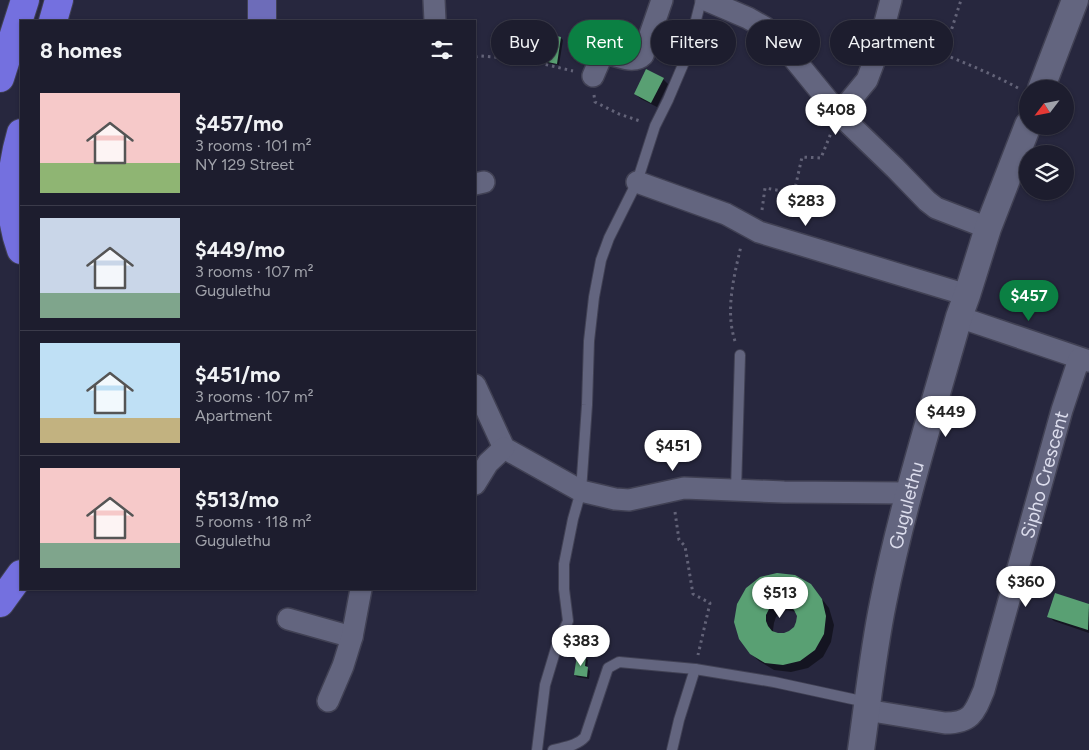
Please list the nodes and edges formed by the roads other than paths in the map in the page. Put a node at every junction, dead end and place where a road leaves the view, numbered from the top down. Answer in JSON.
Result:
{"nodes":[{"id":1,"x":25,"y":0,"type":"edge"},
{"id":2,"x":60,"y":0,"type":"edge"},
{"id":3,"x":262,"y":0,"type":"edge"},
{"id":4,"x":434,"y":0,"type":"edge"},
{"id":5,"x":662,"y":0,"type":"edge"},
{"id":6,"x":701,"y":0,"type":"edge"},
{"id":7,"x":706,"y":0,"type":"edge"},
{"id":8,"x":891,"y":0,"type":"edge"},
{"id":9,"x":1074,"y":0,"type":"edge"},
{"id":10,"x":53,"y":20,"type":"edge"},
{"id":11,"x":262,"y":20,"type":"edge"},
{"id":12,"x":435,"y":20,"type":"edge"},
{"id":13,"x":593,"y":76,"type":"road end"},
{"id":14,"x":0,"y":78,"type":"edge"},
{"id":15,"x":1034,"y":80,"type":"edge"},
{"id":16,"x":838,"y":114,"type":"junction"},
{"id":17,"x":1024,"y":135,"type":"edge"},
{"id":18,"x":20,"y":138,"type":"edge"},
{"id":19,"x":637,"y":182,"type":"junction"},
{"id":20,"x":988,"y":228,"type":"junction"},
{"id":21,"x":20,"y":246,"type":"edge"},
{"id":22,"x":963,"y":306,"type":"junction"},
{"id":23,"x":740,"y":355,"type":"road end"},
{"id":24,"x":1084,"y":360,"type":"edge"},
{"id":25,"x":476,"y":387,"type":"edge"},
{"id":26,"x":504,"y":448,"type":"junction"},
{"id":27,"x":476,"y":482,"type":"edge"},
{"id":28,"x":736,"y":490,"type":"junction"},
{"id":29,"x":581,"y":491,"type":"junction"},
{"id":30,"x":908,"y":493,"type":"junction"},
{"id":31,"x":20,"y":575,"type":"edge"},
{"id":32,"x":361,"y":590,"type":"edge"},
{"id":33,"x":0,"y":603,"type":"edge"},
{"id":34,"x":288,"y":619,"type":"dead end"},
{"id":35,"x":352,"y":637,"type":"junction"},
{"id":36,"x":695,"y":669,"type":"junction"},
{"id":37,"x":328,"y":701,"type":"dead end"},
{"id":38,"x":867,"y":706,"type":"junction"},
{"id":39,"x":537,"y":750,"type":"edge"},
{"id":40,"x":553,"y":750,"type":"edge"},
{"id":41,"x":672,"y":750,"type":"edge"},
{"id":42,"x":861,"y":750,"type":"edge"}],
"edges":[{"from":1,"to":14,"type":"highway"},
{"from":2,"to":10,"type":"highway"},
{"from":3,"to":11,"type":"main road"},
{"from":4,"to":12,"type":"street"},
{"from":5,"to":13,"type":"street"},
{"from":6,"to":19,"type":"lane"},
{"from":7,"to":16,"type":"street"},
{"from":8,"to":16,"type":"street"},
{"from":9,"to":15,"type":"street"},
{"from":16,"to":20,"type":"street"},
{"from":17,"to":20,"type":"street","name":"Gugulethu"},
{"from":18,"to":21,"type":"highway"},
{"from":19,"to":22,"type":"street"},
{"from":19,"to":29,"type":"lane"},
{"from":20,"to":22,"type":"street","name":"Gugulethu"},
{"from":22,"to":24,"type":"street"},
{"from":22,"to":30,"type":"street","name":"Gugulethu"},
{"from":23,"to":28,"type":"lane"},
{"from":24,"to":38,"type":"street","name":"Sipho Crescent"},
{"from":25,"to":26,"type":"street"},
{"from":26,"to":27,"type":"street"},
{"from":26,"to":29,"type":"street"},
{"from":28,"to":29,"type":"street"},
{"from":28,"to":30,"type":"street"},
{"from":29,"to":39,"type":"lane"},
{"from":30,"to":38,"type":"street","name":"Gugulethu"},
{"from":31,"to":33,"type":"highway"},
{"from":32,"to":35,"type":"street"},
{"from":34,"to":35,"type":"street"},
{"from":35,"to":37,"type":"street"},
{"from":36,"to":38,"type":"lane"},
{"from":36,"to":40,"type":"lane"},
{"from":36,"to":41,"type":"lane"},
{"from":38,"to":42,"type":"street","name":"Gugulethu"}]}
